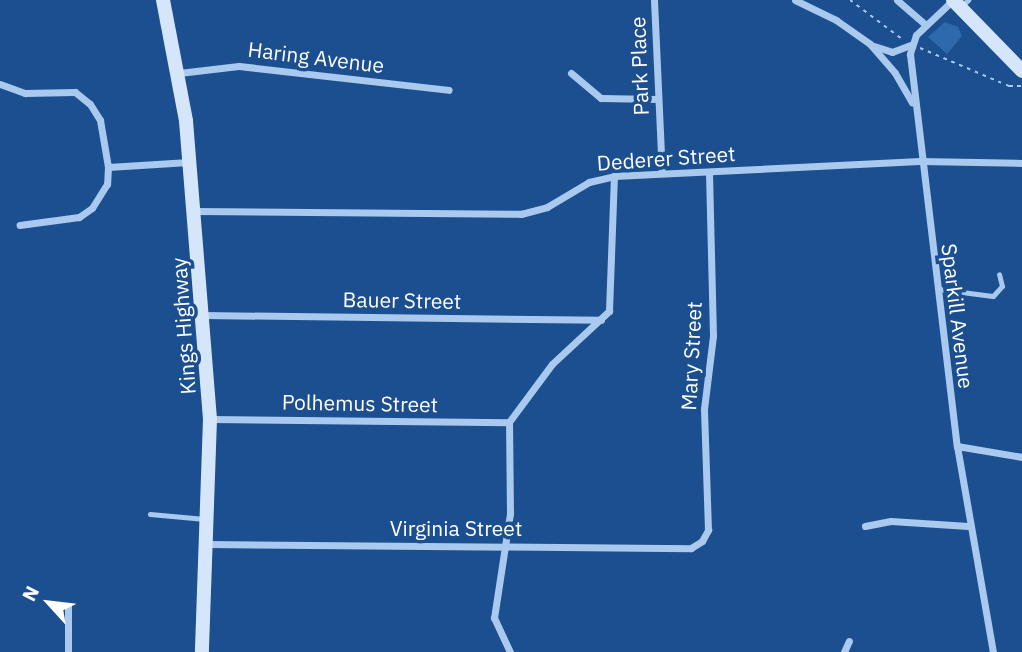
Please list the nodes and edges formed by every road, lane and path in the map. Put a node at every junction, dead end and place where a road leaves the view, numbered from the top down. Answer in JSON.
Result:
{"nodes":[{"id":1,"x":163,"y":0,"type":"edge"},
{"id":2,"x":654,"y":0,"type":"edge"},
{"id":3,"x":795,"y":0,"type":"edge"},
{"id":4,"x":850,"y":0,"type":"edge"},
{"id":5,"x":897,"y":0,"type":"edge"},
{"id":6,"x":958,"y":2,"type":"edge"},
{"id":7,"x":926,"y":25,"type":"junction"},
{"id":8,"x":870,"y":44,"type":"junction"},
{"id":9,"x":910,"y":44,"type":"junction"},
{"id":10,"x":1022,"y":71,"type":"edge"},
{"id":11,"x":571,"y":73,"type":"dead end"},
{"id":12,"x":179,"y":74,"type":"junction"},
{"id":13,"x":0,"y":84,"type":"edge"},
{"id":14,"x":1022,"y":86,"type":"edge"},
{"id":15,"x":449,"y":90,"type":"dead end"},
{"id":16,"x":657,"y":99,"type":"junction"},
{"id":17,"x":915,"y":113,"type":"junction"},
{"id":18,"x":920,"y":161,"type":"junction"},
{"id":19,"x":190,"y":162,"type":"junction"},
{"id":20,"x":1022,"y":163,"type":"edge"},
{"id":21,"x":108,"y":167,"type":"junction"},
{"id":22,"x":709,"y":172,"type":"junction"},
{"id":23,"x":662,"y":173,"type":"junction"},
{"id":24,"x":614,"y":176,"type":"junction"},
{"id":25,"x":195,"y":211,"type":"junction"},
{"id":26,"x":20,"y":225,"type":"dead end"},
{"id":27,"x":999,"y":274,"type":"dead end"},
{"id":28,"x":938,"y":289,"type":"junction"},
{"id":29,"x":204,"y":315,"type":"junction"},
{"id":30,"x":600,"y":320,"type":"junction"},
{"id":31,"x":210,"y":419,"type":"junction"},
{"id":32,"x":509,"y":422,"type":"junction"},
{"id":33,"x":957,"y":446,"type":"junction"},
{"id":34,"x":1022,"y":457,"type":"edge"},
{"id":35,"x":150,"y":514,"type":"dead end"},
{"id":36,"x":208,"y":520,"type":"junction"},
{"id":37,"x":865,"y":526,"type":"dead end"},
{"id":38,"x":968,"y":526,"type":"junction"},
{"id":39,"x":702,"y":541,"type":"joint"},
{"id":40,"x":207,"y":544,"type":"junction"},
{"id":41,"x":504,"y":546,"type":"junction"},
{"id":42,"x":68,"y":606,"type":"dead end"},
{"id":43,"x":849,"y":641,"type":"dead end"},
{"id":44,"x":68,"y":652,"type":"edge"},
{"id":45,"x":202,"y":652,"type":"edge"},
{"id":46,"x":510,"y":652,"type":"edge"},
{"id":47,"x":844,"y":652,"type":"edge"},
{"id":48,"x":993,"y":652,"type":"edge"}],
"edges":[{"from":1,"to":12,"type":"street","name":"Kings Highway"},
{"from":2,"to":16,"type":"street","name":"Park Place"},
{"from":3,"to":8,"type":"street"},
{"from":4,"to":9,"type":"path"},
{"from":5,"to":7,"type":"street"},
{"from":6,"to":7,"type":"street"},
{"from":6,"to":10,"type":"street"},
{"from":7,"to":9,"type":"street"},
{"from":8,"to":9,"type":"street"},
{"from":8,"to":17,"type":"street"},
{"from":9,"to":14,"type":"path"},
{"from":9,"to":17,"type":"street","name":"Sparkill Avenue"},
{"from":11,"to":16,"type":"street"},
{"from":12,"to":15,"type":"street","name":"Haring Avenue"},
{"from":12,"to":19,"type":"street","name":"Kings Highway"},
{"from":13,"to":21,"type":"street"},
{"from":16,"to":23,"type":"street","name":"Park Place"},
{"from":17,"to":18,"type":"street","name":"Sparkill Avenue"},
{"from":18,"to":20,"type":"street","name":"Dederer Street"},
{"from":18,"to":22,"type":"street","name":"Dederer Street"},
{"from":18,"to":28,"type":"street","name":"Sparkill Avenue"},
{"from":19,"to":21,"type":"street"},
{"from":19,"to":25,"type":"street","name":"Kings Highway"},
{"from":21,"to":26,"type":"street"},
{"from":22,"to":23,"type":"street","name":"Dederer Street"},
{"from":22,"to":39,"type":"street","name":"Mary Street"},
{"from":23,"to":24,"type":"street","name":"Dederer Street"},
{"from":24,"to":25,"type":"street","name":"Dederer Street"},
{"from":24,"to":30,"type":"street"},
{"from":25,"to":29,"type":"street","name":"Kings Highway"},
{"from":27,"to":28,"type":"lane"},
{"from":28,"to":33,"type":"street","name":"Sparkill Avenue"},
{"from":29,"to":30,"type":"street","name":"Bauer Street"},
{"from":29,"to":31,"type":"street","name":"Kings Highway"},
{"from":30,"to":32,"type":"street"},
{"from":31,"to":32,"type":"street","name":"Polhemus Street"},
{"from":31,"to":36,"type":"street","name":"Kings Highway"},
{"from":32,"to":41,"type":"street"},
{"from":33,"to":34,"type":"street"},
{"from":33,"to":38,"type":"street","name":"Sparkill Avenue"},
{"from":35,"to":36,"type":"lane"},
{"from":36,"to":40,"type":"street","name":"Kings Highway"},
{"from":37,"to":38,"type":"street"},
{"from":38,"to":48,"type":"street","name":"Sparkill Avenue"},
{"from":39,"to":41,"type":"street","name":"Virginia Street"},
{"from":40,"to":41,"type":"street","name":"Virginia Street"},
{"from":40,"to":45,"type":"street","name":"Kings Highway"},
{"from":41,"to":46,"type":"street"},
{"from":42,"to":44,"type":"street"},
{"from":43,"to":47,"type":"street"}]}
